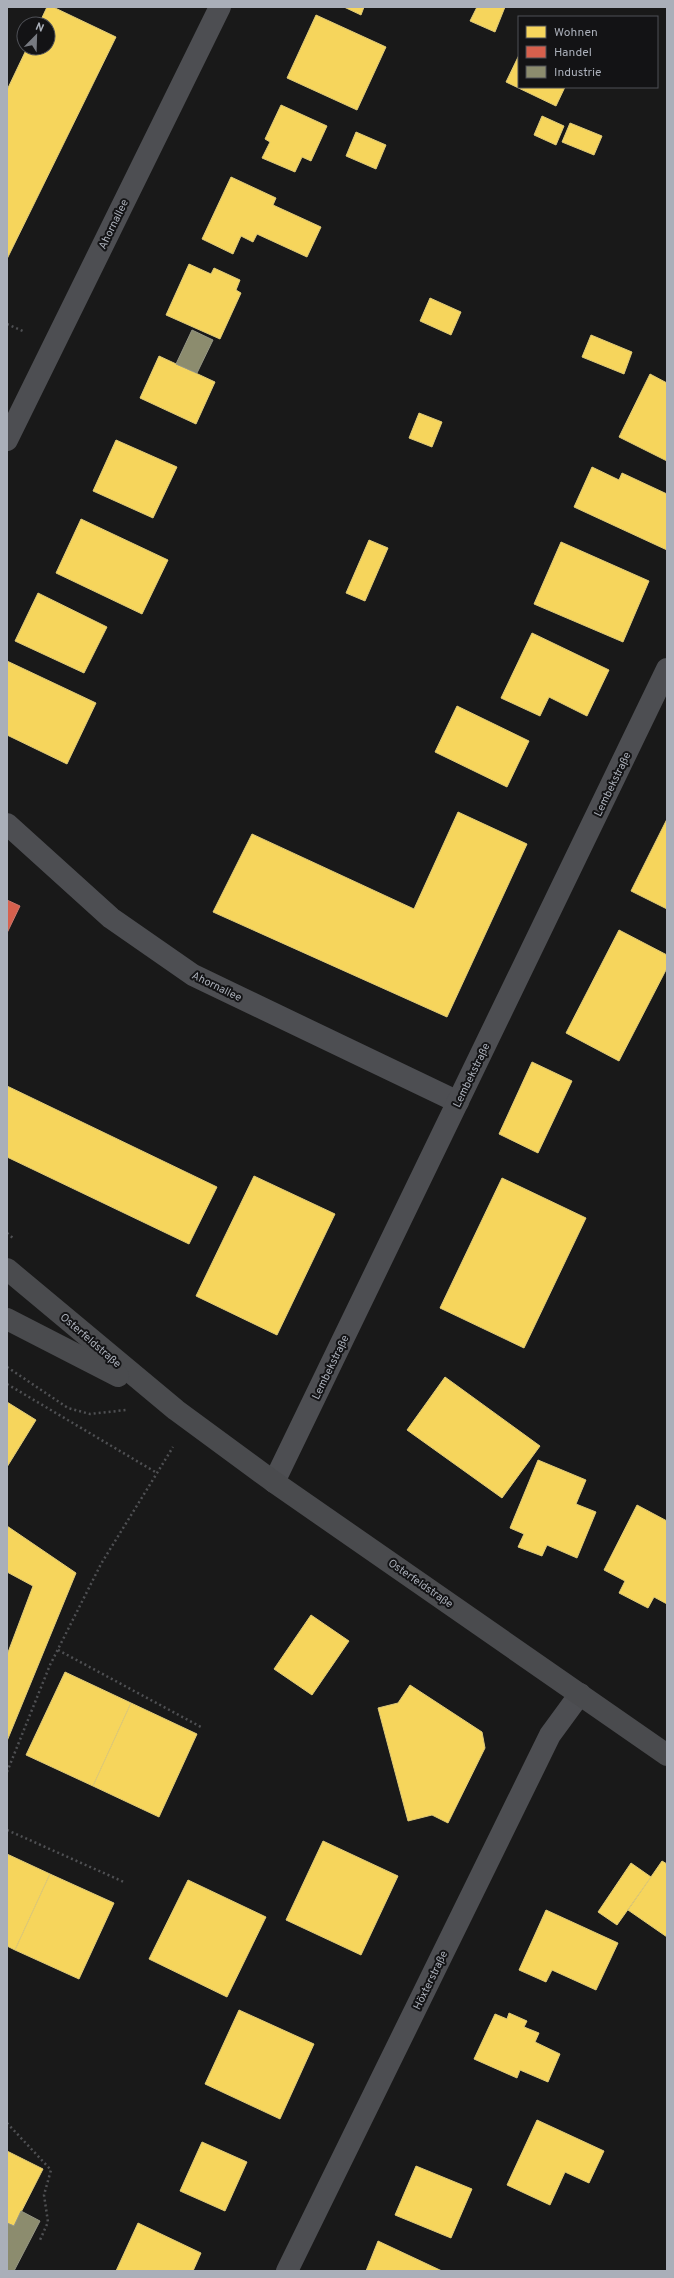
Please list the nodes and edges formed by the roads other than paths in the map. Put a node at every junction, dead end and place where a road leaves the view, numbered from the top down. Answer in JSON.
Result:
{"nodes":[{"id":1,"x":220,"y":7,"type":"edge"},
{"id":2,"x":7,"y":440,"type":"edge"},
{"id":3,"x":667,"y":669,"type":"edge"},
{"id":4,"x":7,"y":824,"type":"edge"},
{"id":5,"x":458,"y":1102,"type":"junction"},
{"id":6,"x":7,"y":1269,"type":"edge"},
{"id":7,"x":7,"y":1319,"type":"edge"},
{"id":8,"x":183,"y":1415,"type":"junction"},
{"id":9,"x":274,"y":1482,"type":"junction"},
{"id":10,"x":580,"y":1694,"type":"junction"},
{"id":11,"x":666,"y":1752,"type":"edge"},
{"id":12,"x":287,"y":2271,"type":"edge"}],
"edges":[{"from":1,"to":2,"type":"street","name":"Ahornallee"},
{"from":3,"to":5,"type":"street","name":"Lembekstraße"},
{"from":4,"to":5,"type":"street","name":"Ahornallee"},
{"from":5,"to":9,"type":"street","name":"Lembekstraße"},
{"from":6,"to":8,"type":"main road","name":"Osterfeldstraße"},
{"from":7,"to":8,"type":"main road","name":"Osterfeldstraße"},
{"from":8,"to":9,"type":"main road","name":"Osterfeldstraße"},
{"from":9,"to":10,"type":"main road","name":"Osterfeldstraße"},
{"from":10,"to":11,"type":"main road","name":"Osterfeldstraße"},
{"from":10,"to":12,"type":"street","name":"Höxterstraße"}]}
